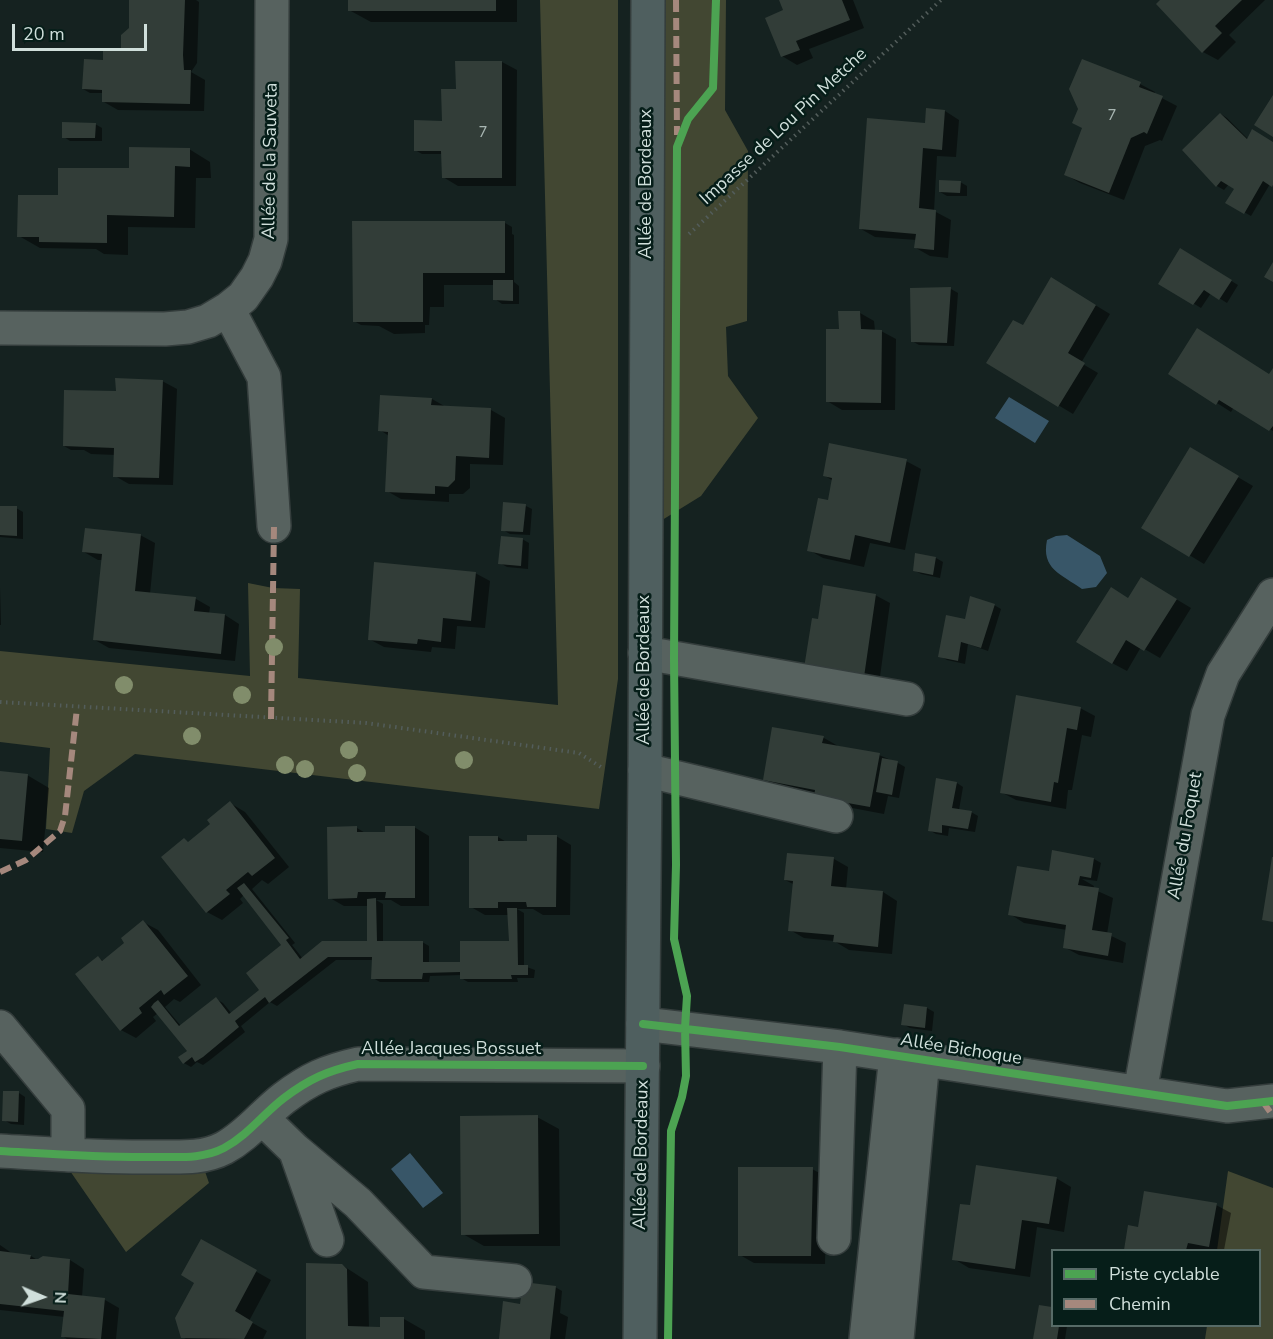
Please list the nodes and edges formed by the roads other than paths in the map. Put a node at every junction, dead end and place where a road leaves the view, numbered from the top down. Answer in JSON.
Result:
{"nodes":[{"id":1,"x":273,"y":0,"type":"edge"},
{"id":2,"x":648,"y":0,"type":"edge"},
{"id":3,"x":228,"y":309,"type":"junction"},
{"id":4,"x":0,"y":328,"type":"edge"},
{"id":5,"x":274,"y":526,"type":"dead end"},
{"id":6,"x":1273,"y":595,"type":"edge"},
{"id":7,"x":645,"y":653,"type":"junction"},
{"id":8,"x":907,"y":699,"type":"dead end"},
{"id":9,"x":645,"y":784,"type":"junction"},
{"id":10,"x":836,"y":816,"type":"dead end"},
{"id":11,"x":643,"y":1024,"type":"junction"},
{"id":12,"x":0,"y":1027,"type":"edge"},
{"id":13,"x":840,"y":1047,"type":"junction"},
{"id":14,"x":910,"y":1057,"type":"junction"},
{"id":15,"x":643,"y":1066,"type":"junction"},
{"id":16,"x":1140,"y":1092,"type":"junction"},
{"id":17,"x":1273,"y":1101,"type":"edge"},
{"id":18,"x":262,"y":1118,"type":"junction"},
{"id":19,"x":295,"y":1150,"type":"junction"},
{"id":20,"x":0,"y":1151,"type":"edge"},
{"id":21,"x":68,"y":1155,"type":"junction"},
{"id":22,"x":834,"y":1238,"type":"dead end"},
{"id":23,"x":327,"y":1240,"type":"dead end"},
{"id":24,"x":515,"y":1281,"type":"dead end"},
{"id":25,"x":640,"y":1339,"type":"edge"},
{"id":26,"x":866,"y":1339,"type":"edge"},
{"id":27,"x":897,"y":1339,"type":"edge"}],
"edges":[{"from":1,"to":3,"type":"street","name":"Allée de la Sauveta"},
{"from":2,"to":7,"type":"main road","name":"Allée de Bordeaux"},
{"from":3,"to":4,"type":"street","name":"Allée de la Sauveta"},
{"from":3,"to":5,"type":"street"},
{"from":6,"to":16,"type":"street","name":"Allée du Foquet"},
{"from":7,"to":8,"type":"street"},
{"from":7,"to":9,"type":"main road","name":"Allée de Bordeaux"},
{"from":9,"to":10,"type":"street"},
{"from":9,"to":11,"type":"main road","name":"Allée de Bordeaux"},
{"from":11,"to":13,"type":"street","name":"Allée Bichoque"},
{"from":11,"to":15,"type":"main road","name":"Allée de Bordeaux"},
{"from":12,"to":21,"type":"street"},
{"from":13,"to":14,"type":"street","name":"Allée Bichoque"},
{"from":13,"to":22,"type":"street"},
{"from":14,"to":16,"type":"street","name":"Allée Bichoque"},
{"from":14,"to":26,"type":"street"},
{"from":14,"to":27,"type":"street"},
{"from":15,"to":18,"type":"street","name":"Allée Jacques Bossuet"},
{"from":15,"to":25,"type":"main road","name":"Allée de Bordeaux"},
{"from":16,"to":17,"type":"street","name":"Allée Bichoque"},
{"from":18,"to":19,"type":"street"},
{"from":18,"to":21,"type":"street","name":"Allée Jacques Bossuet"},
{"from":19,"to":23,"type":"street"},
{"from":19,"to":24,"type":"street"},
{"from":20,"to":21,"type":"street","name":"Allée Jacques Bossuet"}]}
